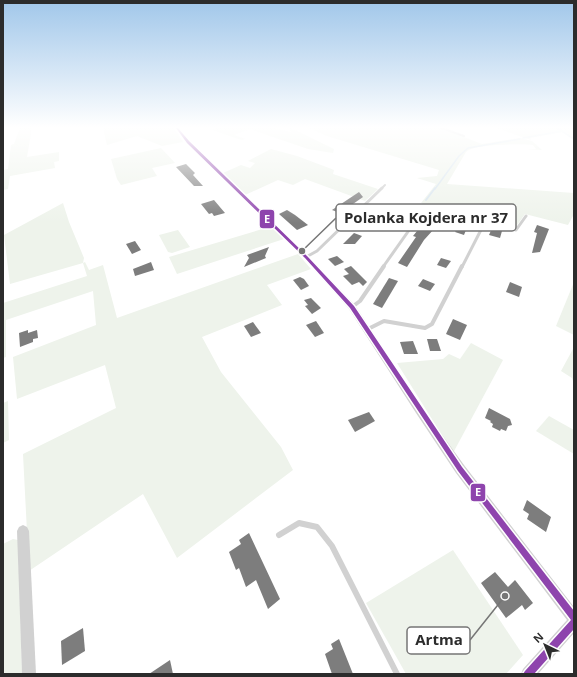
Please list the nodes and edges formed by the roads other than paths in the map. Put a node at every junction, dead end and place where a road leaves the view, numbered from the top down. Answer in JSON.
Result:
{"nodes":[{"id":1,"x":206,"y":160,"type":"edge"},
{"id":2,"x":385,"y":186,"type":"dead end"},
{"id":3,"x":436,"y":207,"type":"dead end"},
{"id":4,"x":526,"y":216,"type":"dead end"},
{"id":5,"x":485,"y":222,"type":"junction"},
{"id":6,"x":412,"y":226,"type":"dead end"},
{"id":7,"x":306,"y":257,"type":"junction"},
{"id":8,"x":352,"y":307,"type":"junction"},
{"id":9,"x":368,"y":329,"type":"junction"},
{"id":10,"x":23,"y":531,"type":"dead end"},
{"id":11,"x":279,"y":535,"type":"dead end"},
{"id":12,"x":574,"y":618,"type":"edge"},
{"id":13,"x":574,"y":623,"type":"edge"},
{"id":14,"x":29,"y":674,"type":"edge"},
{"id":15,"x":397,"y":674,"type":"edge"},
{"id":16,"x":528,"y":674,"type":"edge"}],
"edges":[{"from":1,"to":7,"type":"street"},
{"from":2,"to":7,"type":"lane"},
{"from":3,"to":5,"type":"lane"},
{"from":4,"to":5,"type":"lane"},
{"from":5,"to":9,"type":"lane"},
{"from":6,"to":8,"type":"lane"},
{"from":7,"to":8,"type":"street"},
{"from":8,"to":9,"type":"street"},
{"from":9,"to":12,"type":"street"},
{"from":10,"to":14,"type":"street"},
{"from":11,"to":15,"type":"lane"},
{"from":13,"to":16,"type":"street"}]}
